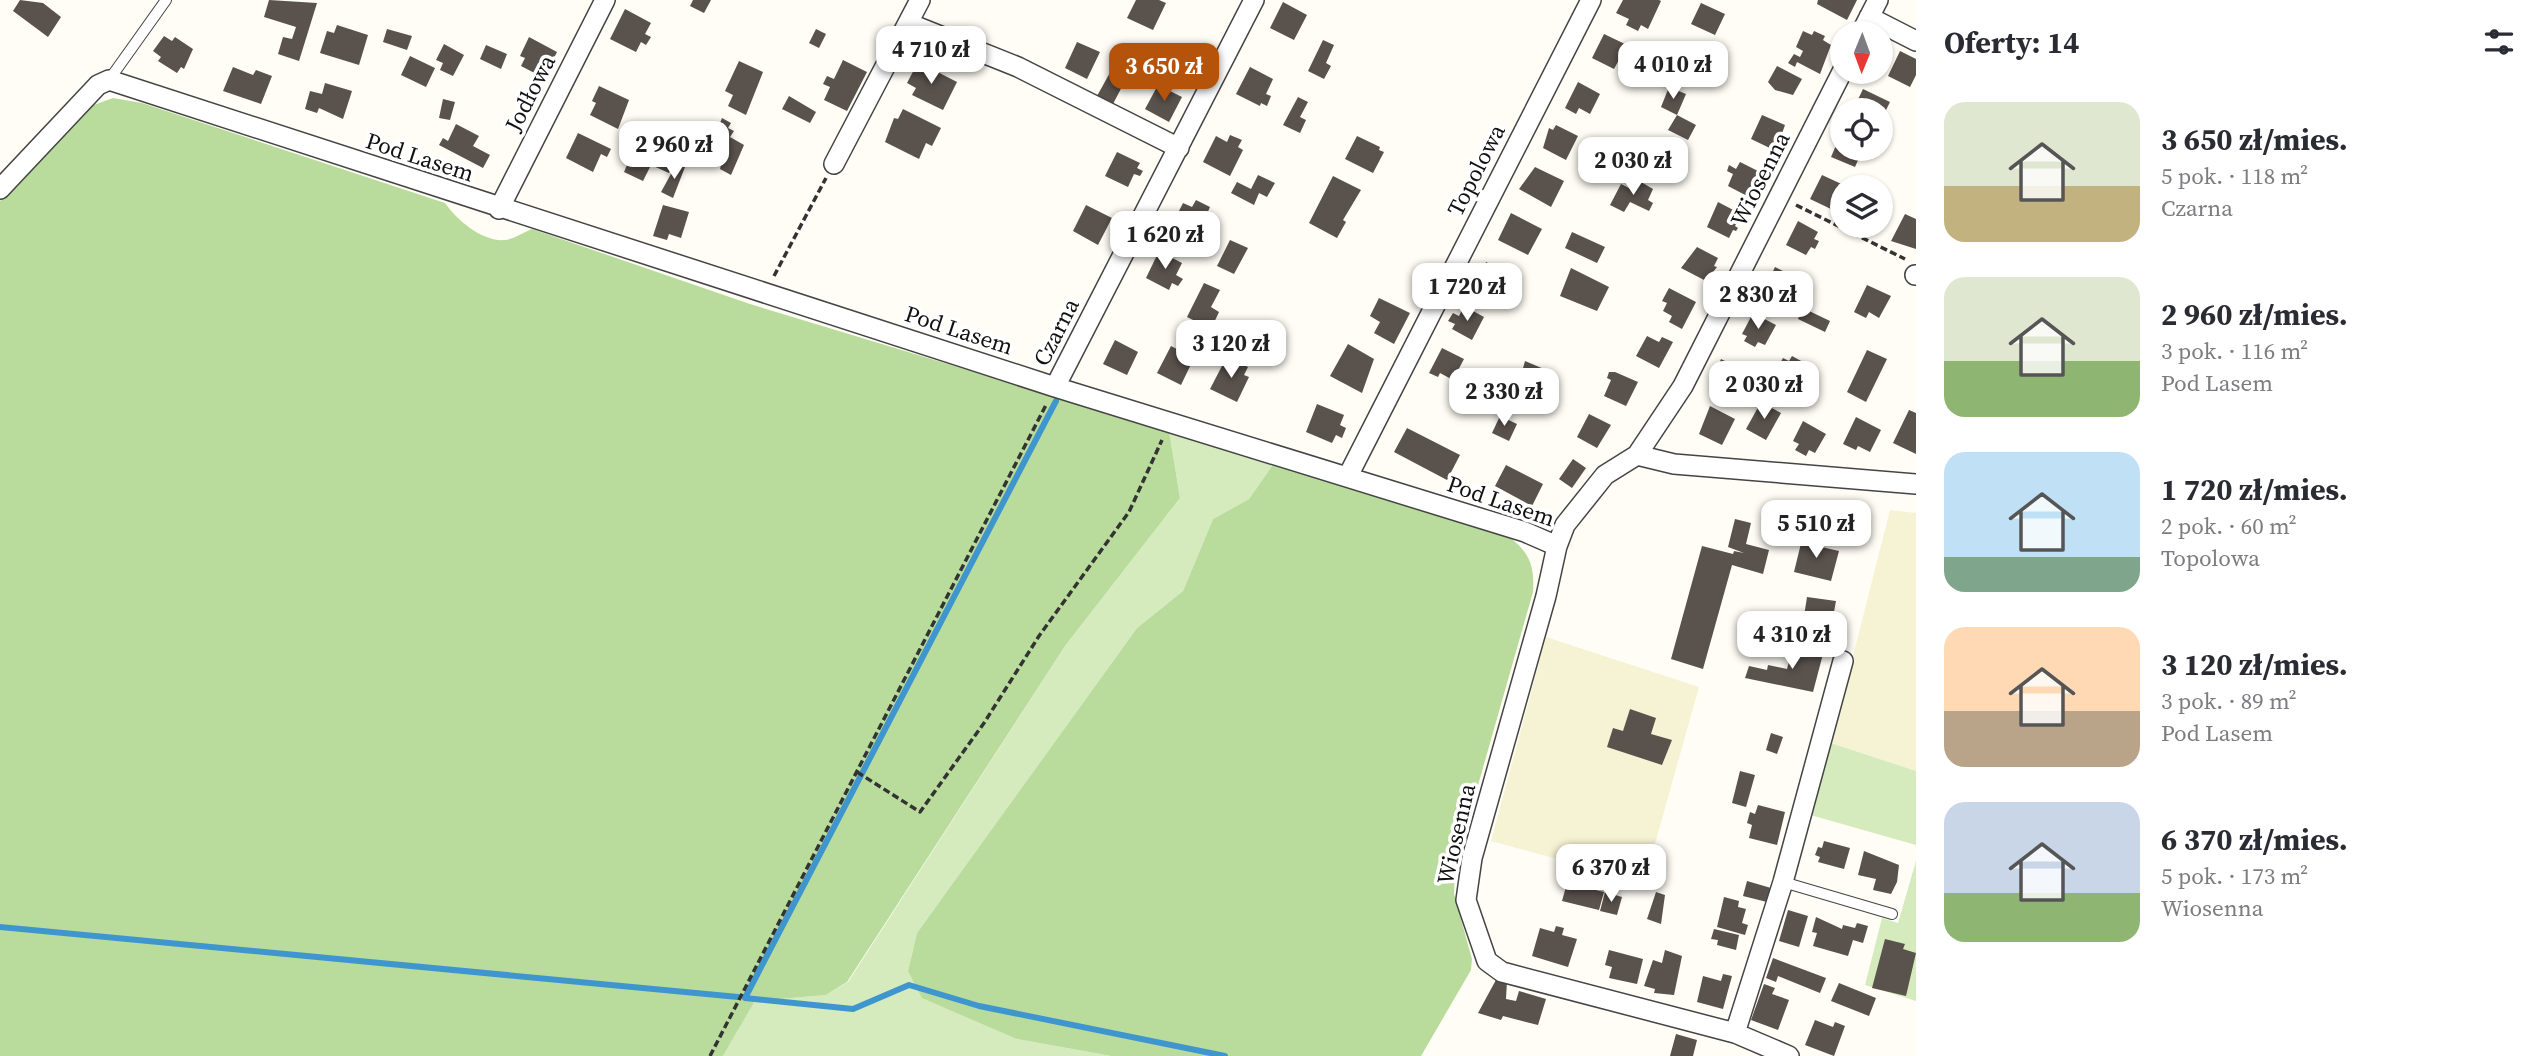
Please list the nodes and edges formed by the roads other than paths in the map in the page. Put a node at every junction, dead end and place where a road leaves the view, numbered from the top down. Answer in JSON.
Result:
{"nodes":[{"id":1,"x":166,"y":0,"type":"edge"},
{"id":2,"x":605,"y":0,"type":"edge"},
{"id":3,"x":920,"y":0,"type":"edge"},
{"id":4,"x":1254,"y":0,"type":"edge"},
{"id":5,"x":1591,"y":0,"type":"edge"},
{"id":6,"x":1870,"y":17,"type":"edge"},
{"id":7,"x":908,"y":23,"type":"junction"},
{"id":8,"x":1916,"y":41,"type":"edge"},
{"id":9,"x":109,"y":80,"type":"junction"},
{"id":10,"x":1836,"y":84,"type":"edge"},
{"id":11,"x":1179,"y":148,"type":"junction"},
{"id":12,"x":834,"y":164,"type":"road end"},
{"id":13,"x":0,"y":188,"type":"edge"},
{"id":14,"x":499,"y":209,"type":"junction"},
{"id":15,"x":1055,"y":387,"type":"junction"},
{"id":16,"x":1637,"y":455,"type":"junction"},
{"id":17,"x":1348,"y":475,"type":"junction"},
{"id":18,"x":1916,"y":484,"type":"edge"},
{"id":19,"x":1556,"y":546,"type":"junction"},
{"id":20,"x":1843,"y":660,"type":"dead end"},
{"id":21,"x":1783,"y":882,"type":"junction"},
{"id":22,"x":1892,"y":914,"type":"dead end"},
{"id":23,"x":1735,"y":1033,"type":"junction"},
{"id":24,"x":1789,"y":1056,"type":"edge"}],
"edges":[{"from":1,"to":9,"type":"lane"},
{"from":2,"to":14,"type":"street","name":"Jodłowa"},
{"from":3,"to":7,"type":"street"},
{"from":4,"to":11,"type":"street","name":"Czarna"},
{"from":5,"to":17,"type":"street","name":"Topolowa"},
{"from":6,"to":8,"type":"street"},
{"from":7,"to":11,"type":"street"},
{"from":7,"to":12,"type":"street"},
{"from":9,"to":13,"type":"street"},
{"from":9,"to":14,"type":"street","name":"Pod Lasem"},
{"from":10,"to":16,"type":"street","name":"Wiosenna"},
{"from":11,"to":15,"type":"street","name":"Czarna"},
{"from":14,"to":15,"type":"street","name":"Pod Lasem"},
{"from":15,"to":17,"type":"street","name":"Pod Lasem"},
{"from":16,"to":18,"type":"street"},
{"from":16,"to":19,"type":"street","name":"Pod Lasem"},
{"from":17,"to":19,"type":"street","name":"Pod Lasem"},
{"from":19,"to":23,"type":"street","name":"Wiosenna"},
{"from":20,"to":21,"type":"street"},
{"from":21,"to":22,"type":"lane"},
{"from":21,"to":23,"type":"street"},
{"from":23,"to":24,"type":"street","name":"Wiosenna"}]}
